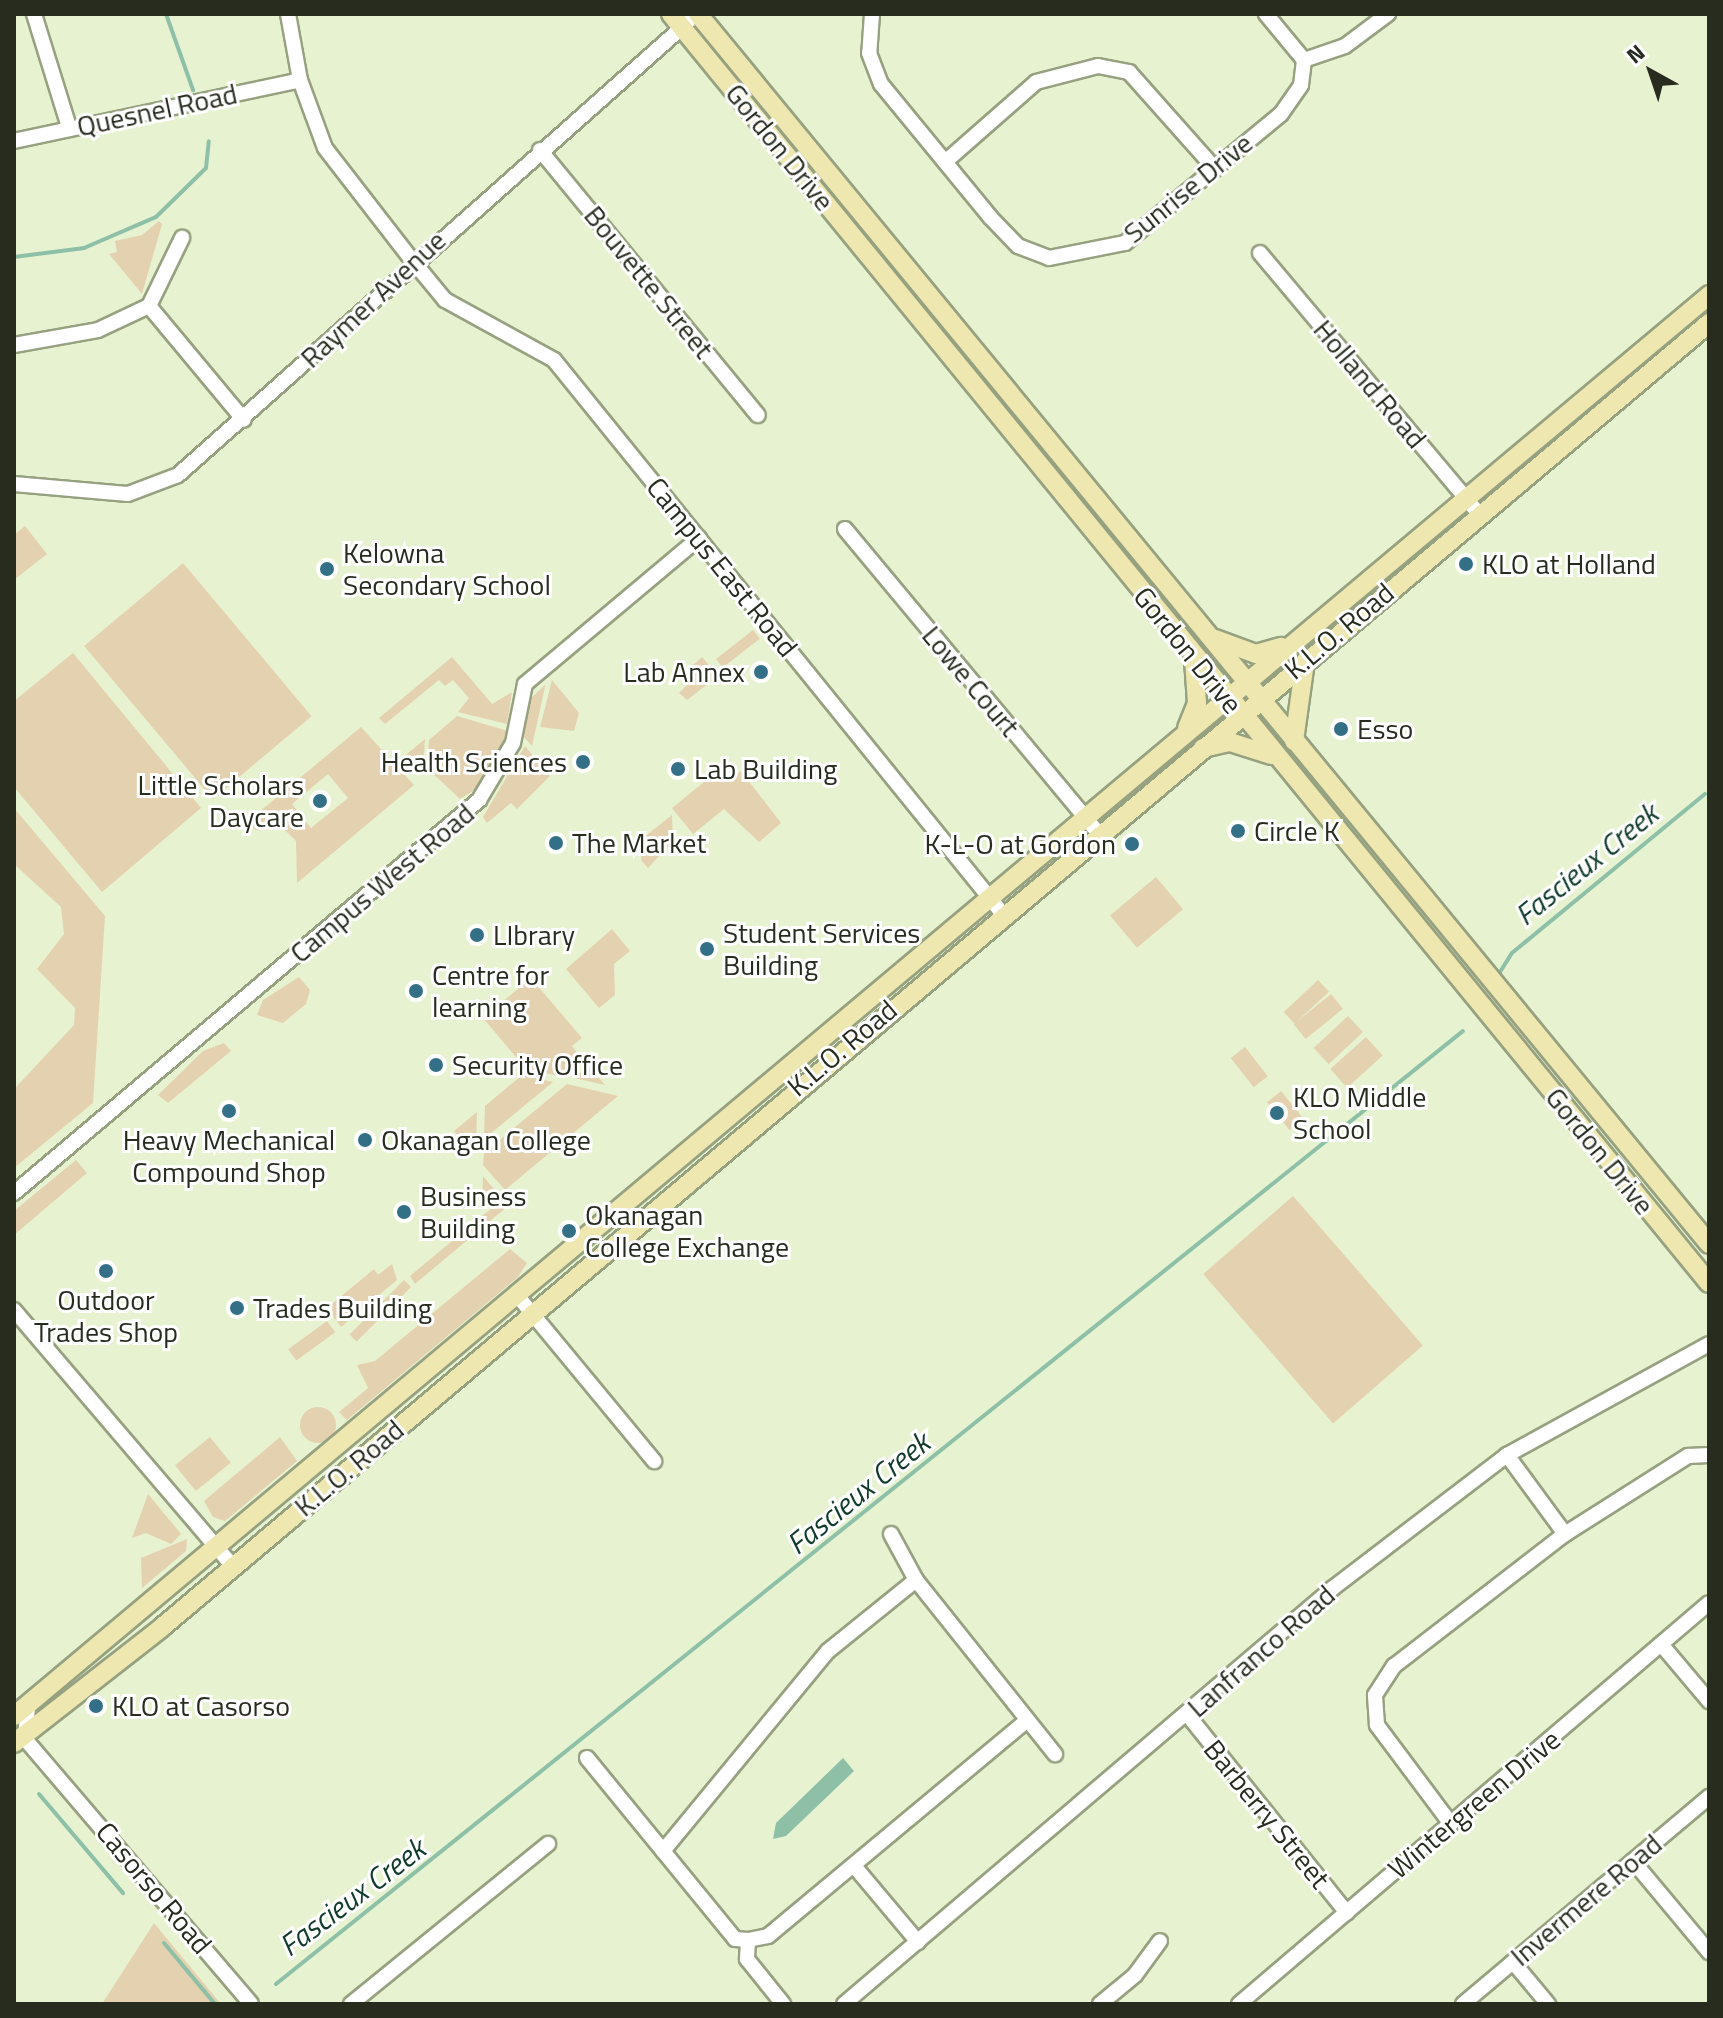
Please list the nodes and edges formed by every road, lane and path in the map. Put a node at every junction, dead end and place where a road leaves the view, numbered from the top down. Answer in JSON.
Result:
{"nodes":[{"id":1,"x":34,"y":14,"type":"edge"},
{"id":2,"x":288,"y":14,"type":"edge"},
{"id":3,"x":698,"y":14,"type":"edge"},
{"id":4,"x":872,"y":14,"type":"edge"},
{"id":5,"x":1266,"y":14,"type":"edge"},
{"id":6,"x":1388,"y":14,"type":"edge"},
{"id":7,"x":676,"y":21,"type":"edge"},
{"id":8,"x":1304,"y":60,"type":"junction"},
{"id":9,"x":300,"y":80,"type":"junction"},
{"id":10,"x":69,"y":127,"type":"junction"},
{"id":11,"x":14,"y":141,"type":"edge"},
{"id":12,"x":540,"y":150,"type":"junction"},
{"id":13,"x":945,"y":162,"type":"junction"},
{"id":14,"x":1215,"y":169,"type":"junction"},
{"id":15,"x":182,"y":238,"type":"dead end"},
{"id":16,"x":1260,"y":253,"type":"dead end"},
{"id":17,"x":412,"y":260,"type":"junction"},
{"id":18,"x":1709,"y":295,"type":"edge"},
{"id":19,"x":149,"y":306,"type":"junction"},
{"id":20,"x":1709,"y":323,"type":"edge"},
{"id":21,"x":14,"y":345,"type":"edge"},
{"id":22,"x":758,"y":415,"type":"dead end"},
{"id":23,"x":244,"y":420,"type":"junction"},
{"id":24,"x":14,"y":484,"type":"edge"},
{"id":25,"x":1466,"y":498,"type":"junction"},
{"id":26,"x":1479,"y":514,"type":"junction"},
{"id":27,"x":845,"y":529,"type":"dead end"},
{"id":28,"x":699,"y":538,"type":"junction"},
{"id":29,"x":1206,"y":633,"type":"junction"},
{"id":30,"x":1291,"y":643,"type":"junction"},
{"id":31,"x":1193,"y":657,"type":"junction"},
{"id":32,"x":1306,"y":659,"type":"junction"},
{"id":33,"x":1245,"y":681,"type":"junction"},
{"id":34,"x":1226,"y":697,"type":"junction"},
{"id":35,"x":1259,"y":698,"type":"junction"},
{"id":36,"x":1240,"y":714,"type":"junction"},
{"id":37,"x":1186,"y":730,"type":"junction"},
{"id":38,"x":1294,"y":741,"type":"junction"},
{"id":39,"x":1197,"y":750,"type":"junction"},
{"id":40,"x":1275,"y":757,"type":"junction"},
{"id":41,"x":1084,"y":816,"type":"junction"},
{"id":42,"x":1098,"y":833,"type":"junction"},
{"id":43,"x":988,"y":895,"type":"junction"},
{"id":44,"x":1002,"y":913,"type":"junction"},
{"id":45,"x":14,"y":1193,"type":"edge"},
{"id":46,"x":1709,"y":1244,"type":"edge"},
{"id":47,"x":1709,"y":1283,"type":"edge"},
{"id":48,"x":516,"y":1294,"type":"junction"},
{"id":49,"x":14,"y":1310,"type":"edge"},
{"id":50,"x":531,"y":1312,"type":"junction"},
{"id":51,"x":1709,"y":1344,"type":"edge"},
{"id":52,"x":1507,"y":1455,"type":"junction"},
{"id":53,"x":1709,"y":1455,"type":"edge"},
{"id":54,"x":654,"y":1461,"type":"dead end"},
{"id":55,"x":891,"y":1534,"type":"dead end"},
{"id":56,"x":1565,"y":1534,"type":"junction"},
{"id":57,"x":216,"y":1548,"type":"junction"},
{"id":58,"x":233,"y":1566,"type":"junction"},
{"id":59,"x":916,"y":1580,"type":"junction"},
{"id":60,"x":1709,"y":1603,"type":"edge"},
{"id":61,"x":1661,"y":1644,"type":"junction"},
{"id":62,"x":1709,"y":1701,"type":"edge"},
{"id":63,"x":21,"y":1712,"type":"edge"},
{"id":64,"x":1187,"y":1714,"type":"junction"},
{"id":65,"x":1027,"y":1720,"type":"junction"},
{"id":66,"x":26,"y":1737,"type":"edge"},
{"id":67,"x":1055,"y":1754,"type":"dead end"},
{"id":68,"x":587,"y":1758,"type":"dead end"},
{"id":69,"x":1709,"y":1797,"type":"edge"},
{"id":70,"x":1451,"y":1824,"type":"junction"},
{"id":71,"x":548,"y":1844,"type":"dead end"},
{"id":72,"x":663,"y":1851,"type":"junction"},
{"id":73,"x":1633,"y":1861,"type":"junction"},
{"id":74,"x":855,"y":1867,"type":"junction"},
{"id":75,"x":1347,"y":1913,"type":"junction"},
{"id":76,"x":748,"y":1940,"type":"junction"},
{"id":77,"x":1160,"y":1941,"type":"dead end"},
{"id":78,"x":918,"y":1942,"type":"junction"},
{"id":79,"x":1709,"y":1952,"type":"edge"},
{"id":80,"x":1513,"y":1962,"type":"junction"},
{"id":81,"x":251,"y":2004,"type":"edge"},
{"id":82,"x":351,"y":2004,"type":"edge"},
{"id":83,"x":783,"y":2004,"type":"edge"},
{"id":84,"x":844,"y":2004,"type":"edge"},
{"id":85,"x":1100,"y":2004,"type":"edge"},
{"id":86,"x":1239,"y":2004,"type":"edge"},
{"id":87,"x":1463,"y":2004,"type":"edge"},
{"id":88,"x":1548,"y":2004,"type":"edge"}],
"edges":[{"from":1,"to":10,"type":"street"},
{"from":2,"to":9,"type":"street","name":"Campus East Road"},
{"from":3,"to":7,"type":"street","name":"Raymer Avenue"},
{"from":3,"to":29,"type":"main road","name":"Gordon Drive"},
{"from":4,"to":13,"type":"street","name":"Sunrise Drive"},
{"from":5,"to":8,"type":"street"},
{"from":6,"to":8,"type":"street"},
{"from":7,"to":12,"type":"street","name":"Raymer Avenue"},
{"from":7,"to":31,"type":"main road","name":"Gordon Drive"},
{"from":8,"to":14,"type":"street","name":"Sunrise Drive"},
{"from":9,"to":10,"type":"street","name":"Quesnel Road"},
{"from":9,"to":17,"type":"street","name":"Campus East Road"},
{"from":10,"to":11,"type":"street","name":"Quesnel Road"},
{"from":12,"to":17,"type":"street","name":"Raymer Avenue"},
{"from":12,"to":22,"type":"street","name":"Bouvette Street"},
{"from":13,"to":14,"type":"street","name":"Sunrise Drive"},
{"from":13,"to":14,"type":"street"},
{"from":15,"to":19,"type":"street"},
{"from":16,"to":25,"type":"street","name":"Holland Road"},
{"from":17,"to":23,"type":"street","name":"Raymer Avenue"},
{"from":17,"to":28,"type":"street","name":"Campus East Road"},
{"from":18,"to":25,"type":"main road","name":"K.L.O. Road"},
{"from":19,"to":21,"type":"street"},
{"from":19,"to":23,"type":"street"},
{"from":20,"to":26,"type":"main road","name":"K.L.O. Road"},
{"from":23,"to":24,"type":"street","name":"Raymer Avenue"},
{"from":25,"to":26,"type":"street","name":"Holland Road"},
{"from":25,"to":30,"type":"main road","name":"K.L.O. Road"},
{"from":26,"to":32,"type":"main road","name":"K.L.O. Road"},
{"from":27,"to":41,"type":"street","name":"Lowe Court"},
{"from":28,"to":43,"type":"street","name":"Campus East Road"},
{"from":28,"to":45,"type":"street","name":"Campus West Road"},
{"from":29,"to":30,"type":"main road"},
{"from":29,"to":33,"type":"main road","name":"Gordon Drive"},
{"from":30,"to":33,"type":"main road","name":"K.L.O. Road"},
{"from":31,"to":34,"type":"main road","name":"Gordon Drive"},
{"from":31,"to":37,"type":"main road"},
{"from":32,"to":35,"type":"main road","name":"K.L.O. Road"},
{"from":32,"to":38,"type":"main road"},
{"from":33,"to":34,"type":"main road","name":"K.L.O. Road"},
{"from":33,"to":35,"type":"main road","name":"Gordon Drive"},
{"from":34,"to":36,"type":"main road","name":"Gordon Drive"},
{"from":34,"to":37,"type":"main road","name":"K.L.O. Road"},
{"from":35,"to":36,"type":"main road","name":"K.L.O. Road"},
{"from":35,"to":38,"type":"main road","name":"Gordon Drive"},
{"from":36,"to":39,"type":"main road","name":"K.L.O. Road"},
{"from":36,"to":40,"type":"main road","name":"Gordon Drive"},
{"from":37,"to":41,"type":"main road","name":"K.L.O. Road"},
{"from":38,"to":46,"type":"main road","name":"Gordon Drive"},
{"from":39,"to":40,"type":"main road"},
{"from":39,"to":42,"type":"main road","name":"K.L.O. Road"},
{"from":40,"to":47,"type":"main road","name":"Gordon Drive"},
{"from":41,"to":42,"type":"street","name":"Lowe Court"},
{"from":41,"to":43,"type":"main road","name":"K.L.O. Road"},
{"from":42,"to":44,"type":"main road","name":"K.L.O. Road"},
{"from":43,"to":44,"type":"street","name":"Campus East Road"},
{"from":43,"to":48,"type":"main road","name":"K.L.O. Road"},
{"from":44,"to":50,"type":"main road","name":"K.L.O. Road"},
{"from":48,"to":50,"type":"street"},
{"from":48,"to":57,"type":"main road","name":"K.L.O. Road"},
{"from":49,"to":57,"type":"street"},
{"from":50,"to":54,"type":"street"},
{"from":50,"to":58,"type":"main road","name":"K.L.O. Road"},
{"from":51,"to":52,"type":"street","name":"Lanfranco Road"},
{"from":52,"to":56,"type":"street"},
{"from":52,"to":64,"type":"street","name":"Lanfranco Road"},
{"from":53,"to":56,"type":"street"},
{"from":55,"to":59,"type":"street"},
{"from":56,"to":70,"type":"street"},
{"from":57,"to":58,"type":"street"},
{"from":57,"to":63,"type":"main road","name":"K.L.O. Road"},
{"from":58,"to":66,"type":"main road","name":"K.L.O. Road"},
{"from":59,"to":65,"type":"street"},
{"from":59,"to":72,"type":"street"},
{"from":60,"to":61,"type":"street","name":"Wintergreen Drive"},
{"from":61,"to":62,"type":"street"},
{"from":61,"to":70,"type":"street","name":"Wintergreen Drive"},
{"from":63,"to":66,"type":"street"},
{"from":64,"to":75,"type":"street","name":"Barberry Street"},
{"from":64,"to":78,"type":"street","name":"Lanfranco Road"},
{"from":65,"to":67,"type":"street"},
{"from":65,"to":74,"type":"street"},
{"from":66,"to":81,"type":"street","name":"Casorso Road"},
{"from":68,"to":72,"type":"street"},
{"from":69,"to":73,"type":"street","name":"Invermere Road"},
{"from":70,"to":75,"type":"street","name":"Wintergreen Drive"},
{"from":71,"to":82,"type":"street"},
{"from":72,"to":76,"type":"street"},
{"from":73,"to":79,"type":"street"},
{"from":73,"to":80,"type":"street","name":"Invermere Road"},
{"from":74,"to":76,"type":"street"},
{"from":74,"to":78,"type":"street"},
{"from":75,"to":86,"type":"street","name":"Wintergreen Drive"},
{"from":76,"to":83,"type":"street"},
{"from":77,"to":85,"type":"street"},
{"from":78,"to":84,"type":"street","name":"Lanfranco Road"},
{"from":80,"to":87,"type":"street","name":"Invermere Road"},
{"from":80,"to":88,"type":"street"}]}
